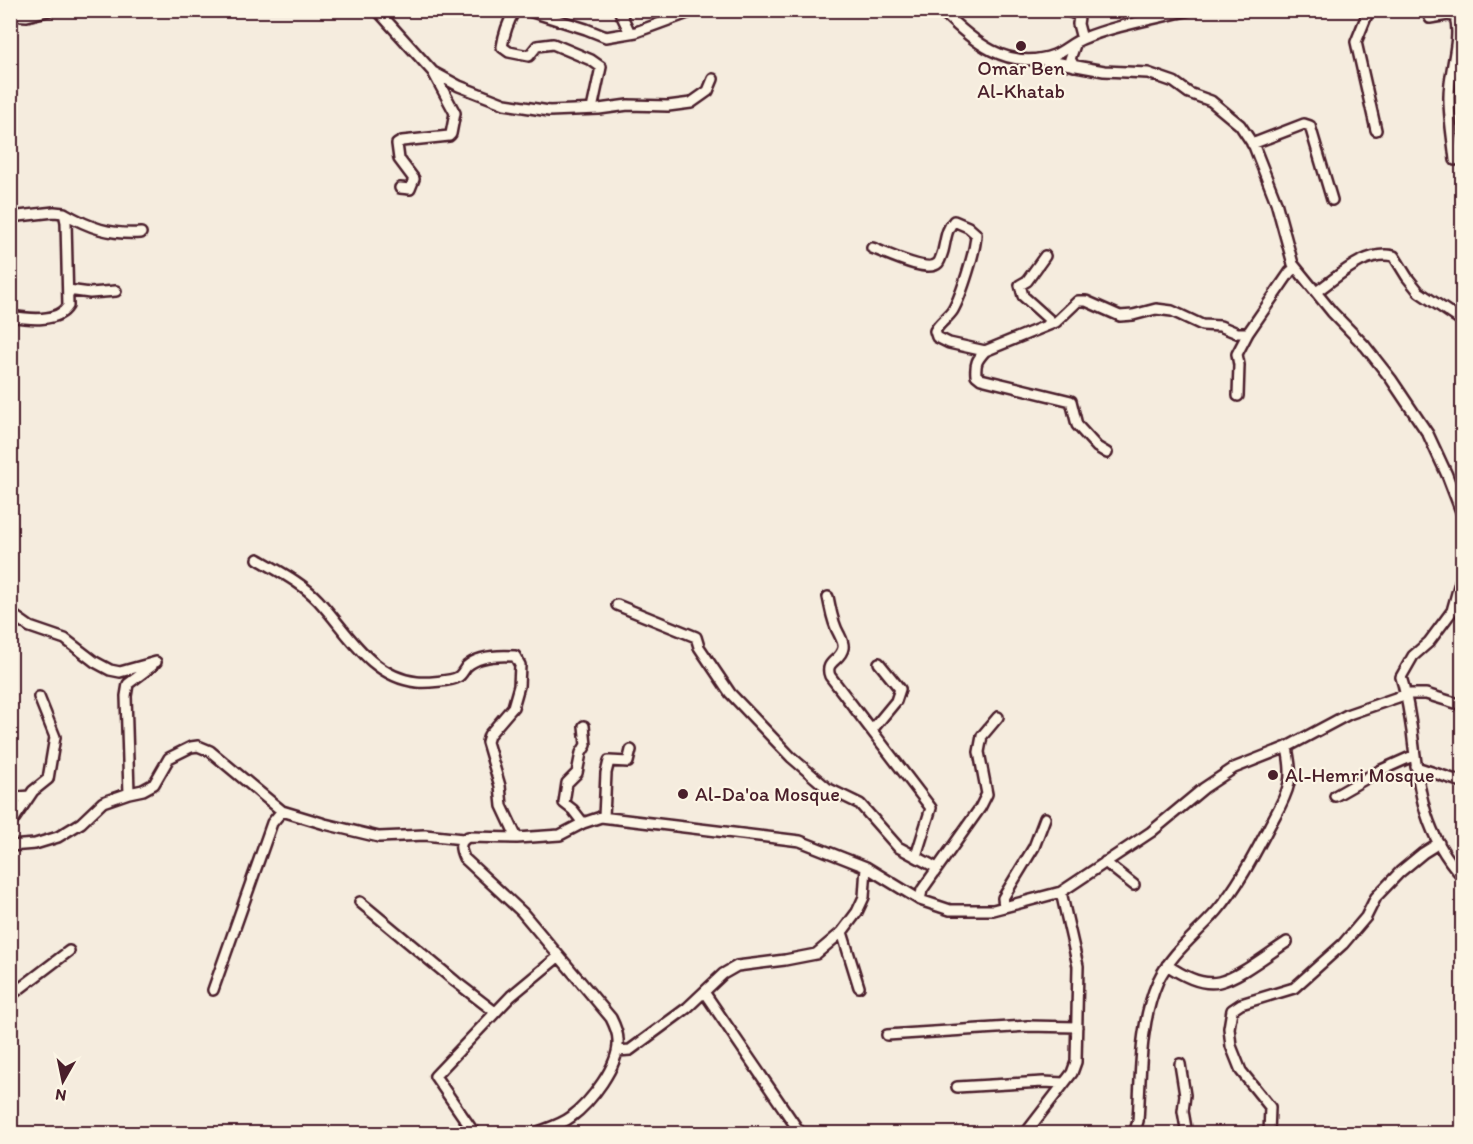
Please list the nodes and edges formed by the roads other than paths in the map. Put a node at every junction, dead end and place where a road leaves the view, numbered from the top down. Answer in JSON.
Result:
{"nodes":[{"id":1,"x":51,"y":10,"type":"edge"},
{"id":2,"x":377,"y":10,"type":"edge"},
{"id":3,"x":515,"y":10,"type":"edge"},
{"id":4,"x":526,"y":10,"type":"edge"},
{"id":5,"x":620,"y":10,"type":"edge"},
{"id":6,"x":696,"y":10,"type":"edge"},
{"id":7,"x":941,"y":10,"type":"edge"},
{"id":8,"x":1066,"y":10,"type":"edge"},
{"id":9,"x":1190,"y":10,"type":"edge"},
{"id":10,"x":1369,"y":10,"type":"edge"},
{"id":11,"x":1426,"y":10,"type":"edge"},
{"id":12,"x":1079,"y":14,"type":"edge"},
{"id":13,"x":10,"y":15,"type":"edge"},
{"id":14,"x":630,"y":33,"type":"junction"},
{"id":15,"x":1079,"y":40,"type":"junction"},
{"id":16,"x":1038,"y":59,"type":"junction"},
{"id":17,"x":1074,"y":66,"type":"junction"},
{"id":18,"x":433,"y":72,"type":"junction"},
{"id":19,"x":713,"y":80,"type":"dead end"},
{"id":20,"x":592,"y":109,"type":"junction"},
{"id":21,"x":1376,"y":130,"type":"dead end"},
{"id":22,"x":1252,"y":144,"type":"junction"},
{"id":23,"x":1455,"y":160,"type":"dead end"},
{"id":24,"x":400,"y":188,"type":"dead end"},
{"id":25,"x":1332,"y":200,"type":"dead end"},
{"id":26,"x":64,"y":213,"type":"junction"},
{"id":27,"x":10,"y":217,"type":"edge"},
{"id":28,"x":141,"y":233,"type":"dead end"},
{"id":29,"x":872,"y":248,"type":"dead end"},
{"id":30,"x":1045,"y":255,"type":"dead end"},
{"id":31,"x":1295,"y":268,"type":"junction"},
{"id":32,"x":68,"y":290,"type":"junction"},
{"id":33,"x":116,"y":291,"type":"dead end"},
{"id":34,"x":1316,"y":291,"type":"junction"},
{"id":35,"x":10,"y":316,"type":"edge"},
{"id":36,"x":1462,"y":321,"type":"edge"},
{"id":37,"x":1053,"y":323,"type":"junction"},
{"id":38,"x":1248,"y":333,"type":"junction"},
{"id":39,"x":985,"y":351,"type":"junction"},
{"id":40,"x":1238,"y":396,"type":"dead end"},
{"id":41,"x":1107,"y":453,"type":"dead end"},
{"id":42,"x":1462,"y":514,"type":"edge"},
{"id":43,"x":258,"y":559,"type":"dead end"},
{"id":44,"x":1462,"y":575,"type":"edge"},
{"id":45,"x":828,"y":597,"type":"dead end"},
{"id":46,"x":617,"y":605,"type":"dead end"},
{"id":47,"x":10,"y":613,"type":"edge"},
{"id":48,"x":879,"y":663,"type":"dead end"},
{"id":49,"x":1407,"y":694,"type":"junction"},
{"id":50,"x":39,"y":697,"type":"dead end"},
{"id":51,"x":1462,"y":705,"type":"edge"},
{"id":52,"x":998,"y":717,"type":"dead end"},
{"id":53,"x":584,"y":726,"type":"dead end"},
{"id":54,"x":872,"y":730,"type":"junction"},
{"id":55,"x":1287,"y":747,"type":"junction"},
{"id":56,"x":631,"y":750,"type":"dead end"},
{"id":57,"x":1415,"y":754,"type":"junction"},
{"id":58,"x":1416,"y":767,"type":"junction"},
{"id":59,"x":1462,"y":782,"type":"edge"},
{"id":60,"x":129,"y":793,"type":"junction"},
{"id":61,"x":29,"y":796,"type":"junction"},
{"id":62,"x":1335,"y":796,"type":"dead end"},
{"id":63,"x":10,"y":798,"type":"edge"},
{"id":64,"x":282,"y":811,"type":"junction"},
{"id":65,"x":604,"y":817,"type":"junction"},
{"id":66,"x":1045,"y":818,"type":"dead end"},
{"id":67,"x":583,"y":823,"type":"junction"},
{"id":68,"x":10,"y":825,"type":"edge"},
{"id":69,"x":517,"y":838,"type":"junction"},
{"id":70,"x":463,"y":839,"type":"junction"},
{"id":71,"x":1439,"y":843,"type":"junction"},
{"id":72,"x":10,"y":846,"type":"edge"},
{"id":73,"x":916,"y":856,"type":"junction"},
{"id":74,"x":1105,"y":862,"type":"junction"},
{"id":75,"x":866,"y":867,"type":"junction"},
{"id":76,"x":937,"y":868,"type":"junction"},
{"id":77,"x":1462,"y":876,"type":"edge"},
{"id":78,"x":1134,"y":885,"type":"dead end"},
{"id":79,"x":1060,"y":892,"type":"junction"},
{"id":80,"x":920,"y":900,"type":"junction"},
{"id":81,"x":360,"y":902,"type":"dead end"},
{"id":82,"x":1004,"y":907,"type":"junction"},
{"id":83,"x":842,"y":932,"type":"junction"},
{"id":84,"x":1287,"y":942,"type":"dead end"},
{"id":85,"x":69,"y":951,"type":"dead end"},
{"id":86,"x":558,"y":957,"type":"junction"},
{"id":87,"x":1167,"y":965,"type":"junction"},
{"id":88,"x":860,"y":987,"type":"dead end"},
{"id":89,"x":213,"y":990,"type":"dead end"},
{"id":90,"x":704,"y":992,"type":"junction"},
{"id":91,"x":10,"y":996,"type":"edge"},
{"id":92,"x":495,"y":1012,"type":"junction"},
{"id":93,"x":1077,"y":1027,"type":"junction"},
{"id":94,"x":887,"y":1035,"type":"dead end"},
{"id":95,"x":618,"y":1051,"type":"junction"},
{"id":96,"x":1180,"y":1064,"type":"dead end"},
{"id":97,"x":1064,"y":1083,"type":"junction"},
{"id":98,"x":957,"y":1087,"type":"dead end"},
{"id":99,"x":476,"y":1134,"type":"edge"},
{"id":100,"x":533,"y":1134,"type":"edge"},
{"id":101,"x":801,"y":1134,"type":"edge"},
{"id":102,"x":1025,"y":1134,"type":"edge"},
{"id":103,"x":1134,"y":1134,"type":"edge"},
{"id":104,"x":1187,"y":1134,"type":"edge"},
{"id":105,"x":1269,"y":1134,"type":"edge"}],
"edges":[{"from":1,"to":13,"type":"street"},
{"from":2,"to":18,"type":"street"},
{"from":3,"to":20,"type":"street"},
{"from":4,"to":14,"type":"street"},
{"from":5,"to":14,"type":"street"},
{"from":6,"to":14,"type":"street"},
{"from":7,"to":16,"type":"street"},
{"from":8,"to":12,"type":"street"},
{"from":9,"to":15,"type":"street"},
{"from":10,"to":21,"type":"street"},
{"from":11,"to":23,"type":"street"},
{"from":12,"to":15,"type":"street"},
{"from":15,"to":16,"type":"street"},
{"from":15,"to":17,"type":"street"},
{"from":16,"to":17,"type":"street"},
{"from":17,"to":22,"type":"street"},
{"from":18,"to":20,"type":"street"},
{"from":18,"to":24,"type":"street"},
{"from":19,"to":20,"type":"street"},
{"from":22,"to":25,"type":"street"},
{"from":22,"to":31,"type":"street"},
{"from":26,"to":27,"type":"street"},
{"from":26,"to":28,"type":"street"},
{"from":26,"to":32,"type":"street"},
{"from":29,"to":39,"type":"street"},
{"from":30,"to":37,"type":"street"},
{"from":31,"to":34,"type":"street"},
{"from":31,"to":38,"type":"street"},
{"from":32,"to":33,"type":"street"},
{"from":32,"to":35,"type":"street"},
{"from":34,"to":36,"type":"street"},
{"from":34,"to":42,"type":"street"},
{"from":37,"to":38,"type":"street"},
{"from":37,"to":39,"type":"street"},
{"from":38,"to":40,"type":"street"},
{"from":39,"to":41,"type":"street"},
{"from":43,"to":69,"type":"street"},
{"from":44,"to":49,"type":"street"},
{"from":45,"to":54,"type":"street"},
{"from":46,"to":73,"type":"street"},
{"from":47,"to":60,"type":"street"},
{"from":48,"to":54,"type":"street"},
{"from":49,"to":51,"type":"street"},
{"from":49,"to":55,"type":"street"},
{"from":49,"to":57,"type":"street"},
{"from":50,"to":61,"type":"street"},
{"from":52,"to":76,"type":"street"},
{"from":53,"to":67,"type":"street"},
{"from":54,"to":73,"type":"street"},
{"from":55,"to":74,"type":"street"},
{"from":55,"to":87,"type":"street"},
{"from":56,"to":65,"type":"street"},
{"from":57,"to":58,"type":"street"},
{"from":57,"to":62,"type":"street"},
{"from":58,"to":59,"type":"street"},
{"from":58,"to":71,"type":"street"},
{"from":60,"to":64,"type":"street"},
{"from":60,"to":72,"type":"street"},
{"from":61,"to":63,"type":"street"},
{"from":61,"to":68,"type":"street"},
{"from":64,"to":70,"type":"street"},
{"from":64,"to":89,"type":"street"},
{"from":65,"to":67,"type":"street"},
{"from":65,"to":75,"type":"street"},
{"from":66,"to":82,"type":"street"},
{"from":67,"to":69,"type":"street"},
{"from":69,"to":70,"type":"street"},
{"from":70,"to":86,"type":"street"},
{"from":71,"to":77,"type":"street"},
{"from":71,"to":105,"type":"street"},
{"from":73,"to":76,"type":"street"},
{"from":74,"to":78,"type":"street"},
{"from":74,"to":79,"type":"street"},
{"from":75,"to":80,"type":"street"},
{"from":75,"to":83,"type":"street"},
{"from":76,"to":80,"type":"street"},
{"from":79,"to":82,"type":"street"},
{"from":79,"to":93,"type":"street"},
{"from":80,"to":82,"type":"street"},
{"from":81,"to":92,"type":"street"},
{"from":83,"to":88,"type":"street"},
{"from":83,"to":90,"type":"street"},
{"from":84,"to":87,"type":"street"},
{"from":85,"to":91,"type":"street"},
{"from":86,"to":92,"type":"street"},
{"from":86,"to":95,"type":"street"},
{"from":87,"to":103,"type":"street"},
{"from":90,"to":95,"type":"street"},
{"from":90,"to":101,"type":"street"},
{"from":92,"to":99,"type":"street"},
{"from":93,"to":94,"type":"street"},
{"from":93,"to":97,"type":"street"},
{"from":95,"to":100,"type":"street"},
{"from":96,"to":104,"type":"street"},
{"from":97,"to":98,"type":"street"},
{"from":97,"to":102,"type":"street"}]}
